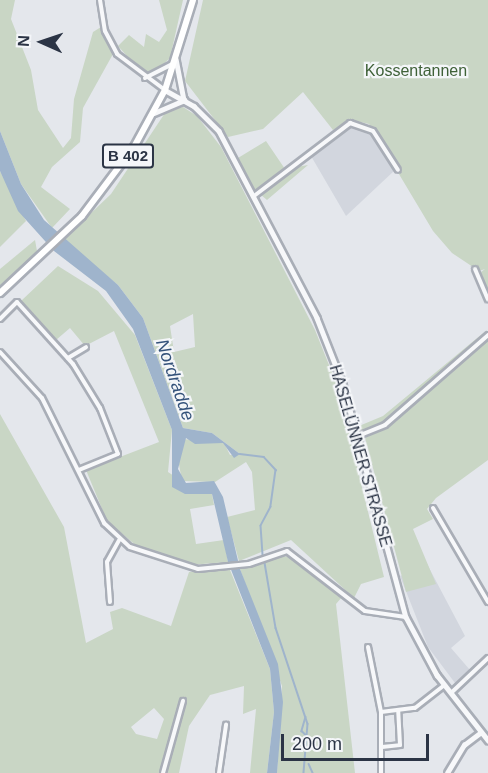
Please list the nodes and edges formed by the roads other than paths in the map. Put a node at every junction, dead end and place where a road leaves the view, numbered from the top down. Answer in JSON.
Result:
{"nodes":[{"id":1,"x":100,"y":0,"type":"edge"},
{"id":2,"x":193,"y":0,"type":"edge"},
{"id":3,"x":176,"y":61,"type":"junction"},
{"id":4,"x":143,"y":78,"type":"junction"},
{"id":5,"x":165,"y":90,"type":"junction"},
{"id":6,"x":184,"y":100,"type":"junction"},
{"id":7,"x":154,"y":113,"type":"junction"},
{"id":8,"x":398,"y":170,"type":"dead end"},
{"id":9,"x":254,"y":196,"type":"junction"},
{"id":10,"x":475,"y":269,"type":"dead end"},
{"id":11,"x":0,"y":294,"type":"edge"},
{"id":12,"x":488,"y":299,"type":"edge"},
{"id":13,"x":0,"y":319,"type":"edge"},
{"id":14,"x":488,"y":334,"type":"edge"},
{"id":15,"x":86,"y":347,"type":"dead end"},
{"id":16,"x":0,"y":352,"type":"edge"},
{"id":17,"x":68,"y":358,"type":"junction"},
{"id":18,"x":358,"y":436,"type":"junction"},
{"id":19,"x":79,"y":470,"type":"junction"},
{"id":20,"x":433,"y":508,"type":"dead end"},
{"id":21,"x":119,"y":540,"type":"junction"},
{"id":22,"x":110,"y":602,"type":"dead end"},
{"id":23,"x":488,"y":602,"type":"edge"},
{"id":24,"x":406,"y":617,"type":"junction"},
{"id":25,"x":368,"y":647,"type":"dead end"},
{"id":26,"x":488,"y":658,"type":"edge"},
{"id":27,"x":444,"y":685,"type":"junction"},
{"id":28,"x":450,"y":693,"type":"junction"},
{"id":29,"x":183,"y":701,"type":"dead end"},
{"id":30,"x":398,"y":710,"type":"junction"},
{"id":31,"x":381,"y":712,"type":"junction"},
{"id":32,"x":226,"y":725,"type":"dead end"},
{"id":33,"x":481,"y":732,"type":"junction"},
{"id":34,"x":488,"y":740,"type":"edge"},
{"id":35,"x":382,"y":747,"type":"junction"},
{"id":36,"x":163,"y":773,"type":"edge"},
{"id":37,"x":219,"y":773,"type":"edge"},
{"id":38,"x":381,"y":773,"type":"edge"},
{"id":39,"x":447,"y":773,"type":"edge"}],
"edges":[{"from":1,"to":4,"type":"street"},
{"from":2,"to":3,"type":"main road","number":"B 402"},
{"from":3,"to":4,"type":"street"},
{"from":3,"to":5,"type":"main road","number":"B 402"},
{"from":3,"to":6,"type":"street"},
{"from":4,"to":5,"type":"street"},
{"from":5,"to":6,"type":"street","name":"HASELÜNNER STRASSE"},
{"from":5,"to":7,"type":"main road","number":"B 402"},
{"from":6,"to":7,"type":"street"},
{"from":6,"to":9,"type":"street","name":"HASELÜNNER STRASSE"},
{"from":7,"to":11,"type":"main road","number":"B 402"},
{"from":8,"to":9,"type":"street"},
{"from":9,"to":18,"type":"street","name":"HASELÜNNER STRASSE"},
{"from":10,"to":12,"type":"street"},
{"from":13,"to":17,"type":"street"},
{"from":14,"to":18,"type":"street"},
{"from":15,"to":17,"type":"street"},
{"from":16,"to":19,"type":"street"},
{"from":17,"to":19,"type":"street"},
{"from":18,"to":24,"type":"street","name":"HASELÜNNER STRASSE"},
{"from":19,"to":21,"type":"street"},
{"from":20,"to":23,"type":"street"},
{"from":21,"to":22,"type":"street"},
{"from":21,"to":24,"type":"street"},
{"from":24,"to":27,"type":"street","name":"HASELÜNNER STRASSE"},
{"from":25,"to":31,"type":"street"},
{"from":26,"to":28,"type":"street"},
{"from":27,"to":28,"type":"street","name":"HASELÜNNER STRASSE"},
{"from":27,"to":30,"type":"street"},
{"from":28,"to":33,"type":"street","name":"HASELÜNNER STRASSE"},
{"from":29,"to":36,"type":"street"},
{"from":30,"to":31,"type":"street"},
{"from":30,"to":35,"type":"street"},
{"from":31,"to":35,"type":"street"},
{"from":32,"to":37,"type":"street"},
{"from":33,"to":34,"type":"street","name":"HASELÜNNER STRASSE"},
{"from":33,"to":39,"type":"street"},
{"from":35,"to":38,"type":"street"}]}
